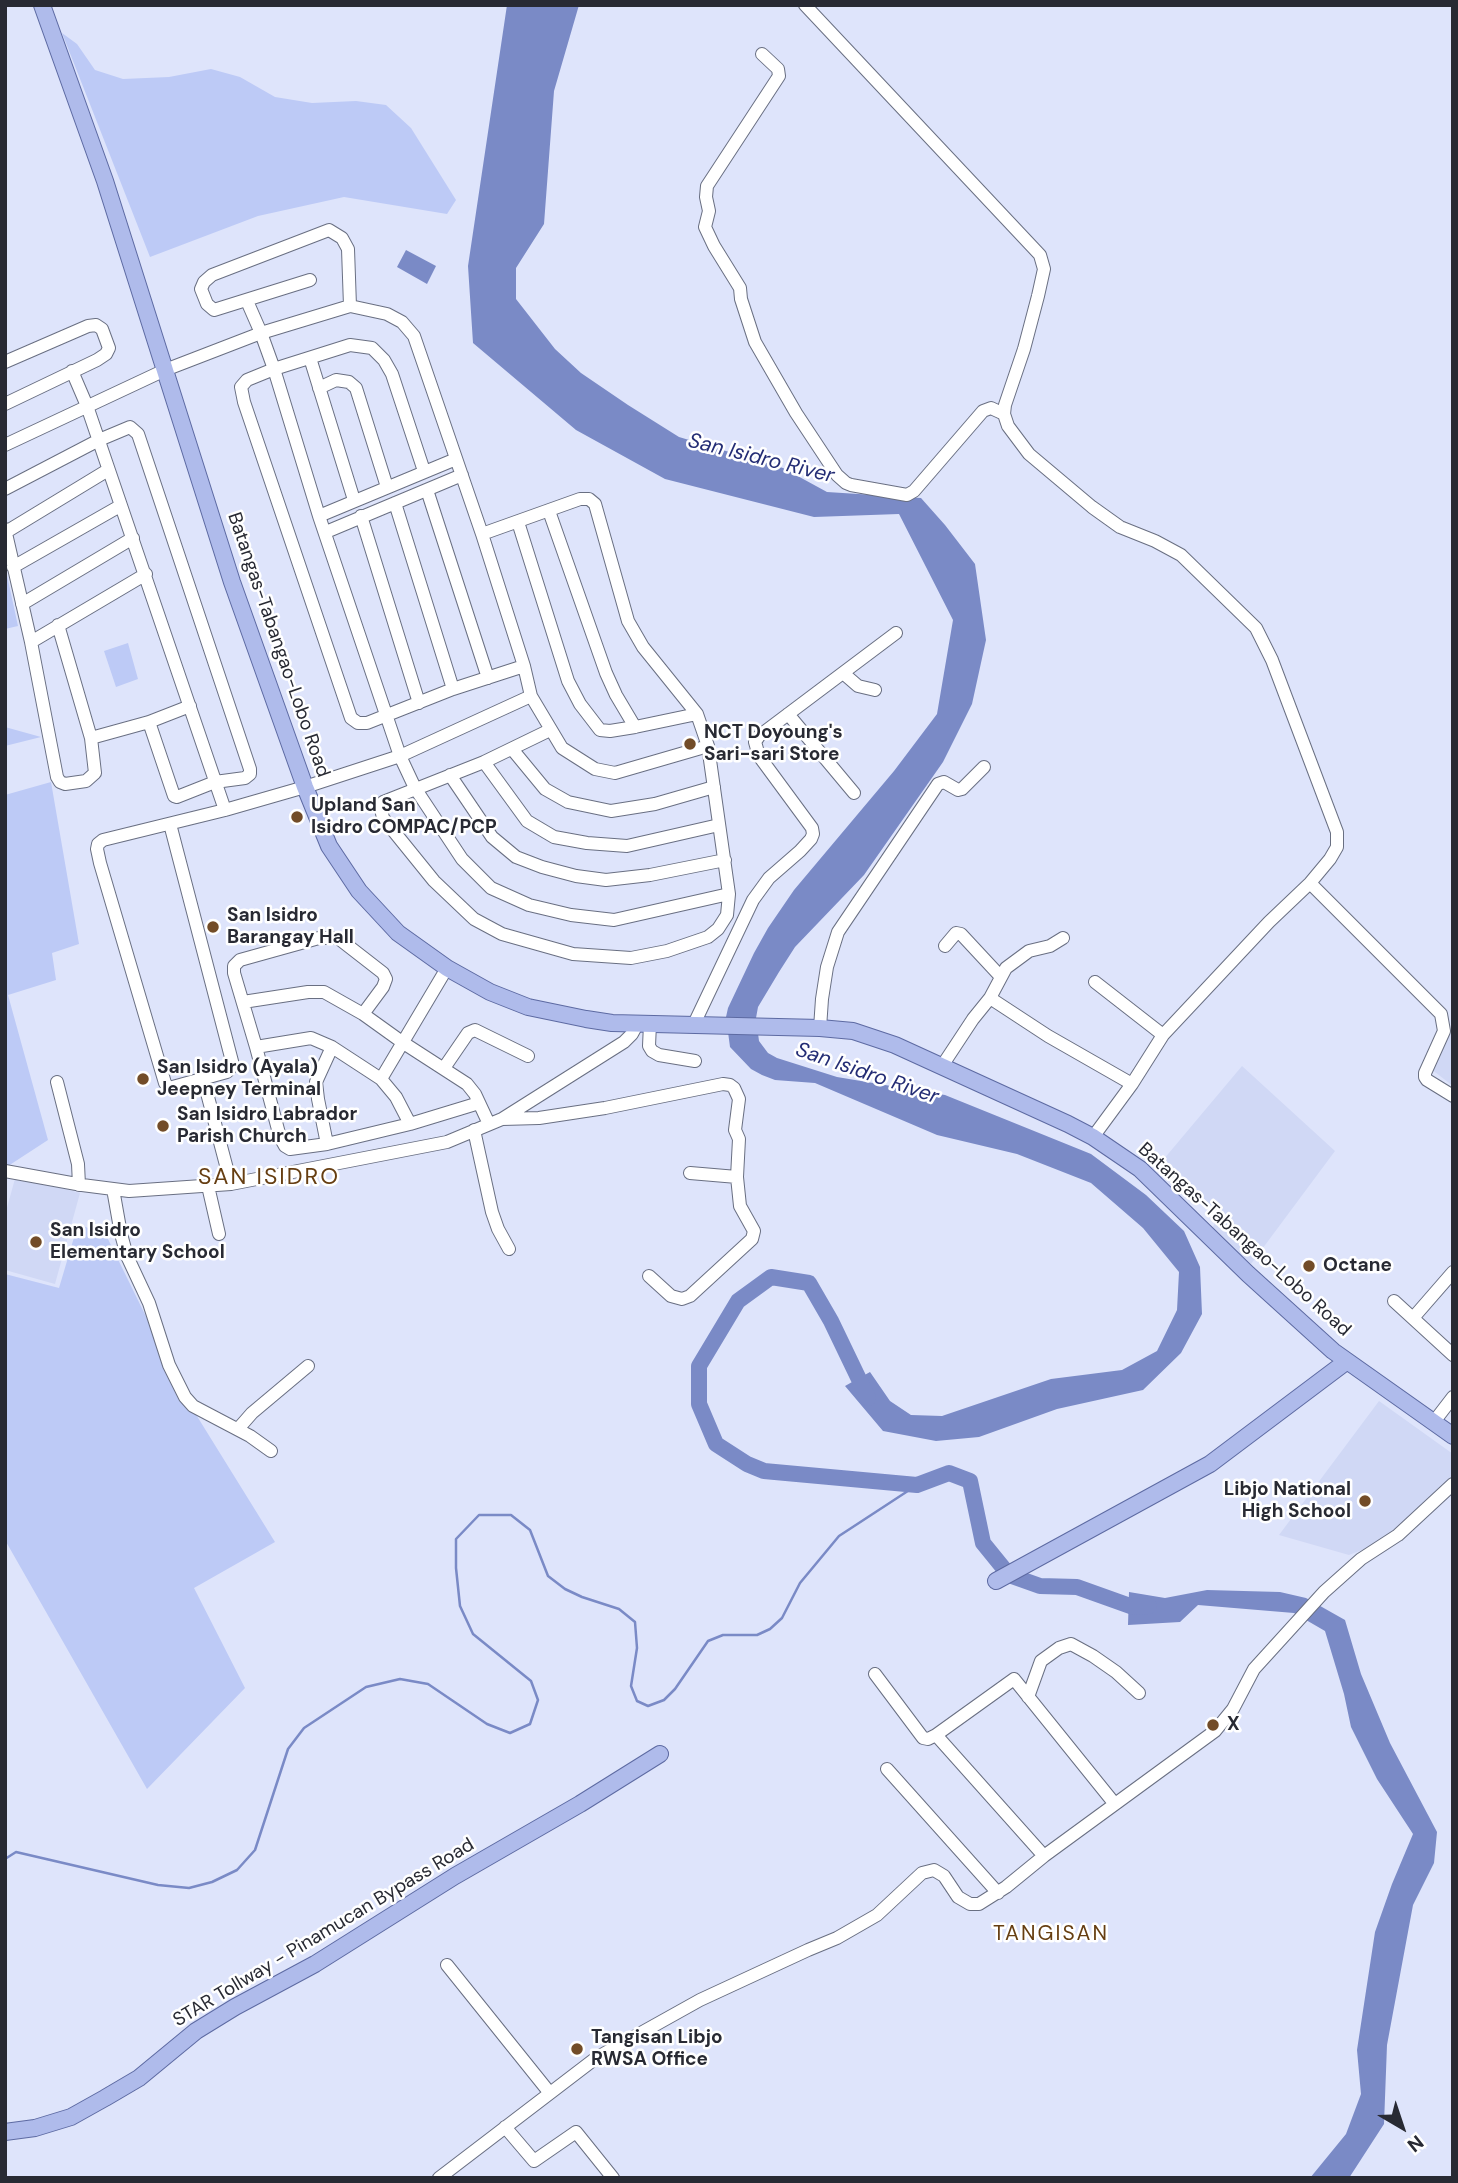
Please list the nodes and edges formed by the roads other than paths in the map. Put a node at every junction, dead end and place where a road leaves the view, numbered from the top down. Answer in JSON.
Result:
{"nodes":[{"id":1,"x":42,"y":5,"type":"edge"},
{"id":2,"x":805,"y":5,"type":"edge"},
{"id":3,"x":762,"y":54,"type":"dead end"},
{"id":4,"x":310,"y":280,"type":"dead end"},
{"id":5,"x":247,"y":302,"type":"junction"},
{"id":6,"x":350,"y":306,"type":"junction"},
{"id":7,"x":261,"y":333,"type":"junction"},
{"id":8,"x":310,"y":358,"type":"junction"},
{"id":9,"x":5,"y":362,"type":"edge"},
{"id":10,"x":274,"y":369,"type":"junction"},
{"id":11,"x":165,"y":370,"type":"junction"},
{"id":12,"x":72,"y":371,"type":"junction"},
{"id":13,"x":319,"y":388,"type":"junction"},
{"id":14,"x":5,"y":404,"type":"edge"},
{"id":15,"x":87,"y":406,"type":"junction"},
{"id":16,"x":1004,"y":414,"type":"junction"},
{"id":17,"x":99,"y":440,"type":"junction"},
{"id":18,"x":5,"y":445,"type":"edge"},
{"id":19,"x":456,"y":459,"type":"junction"},
{"id":20,"x":108,"y":470,"type":"junction"},
{"id":21,"x":424,"y":471,"type":"junction"},
{"id":22,"x":462,"y":475,"type":"junction"},
{"id":23,"x":387,"y":486,"type":"junction"},
{"id":24,"x":5,"y":489,"type":"edge"},
{"id":25,"x":427,"y":490,"type":"junction"},
{"id":26,"x":355,"y":500,"type":"junction"},
{"id":27,"x":395,"y":503,"type":"junction"},
{"id":28,"x":120,"y":506,"type":"junction"},
{"id":29,"x":549,"y":511,"type":"junction"},
{"id":30,"x":319,"y":516,"type":"junction"},
{"id":31,"x":361,"y":516,"type":"junction"},
{"id":32,"x":518,"y":522,"type":"junction"},
{"id":33,"x":6,"y":531,"type":"edge"},
{"id":34,"x":326,"y":532,"type":"junction"},
{"id":35,"x":482,"y":534,"type":"junction"},
{"id":36,"x":133,"y":538,"type":"junction"},
{"id":37,"x":13,"y":567,"type":"junction"},
{"id":38,"x":146,"y":574,"type":"junction"},
{"id":39,"x":22,"y":604,"type":"junction"},
{"id":40,"x":58,"y":625,"type":"junction"},
{"id":41,"x":895,"y":632,"type":"dead end"},
{"id":42,"x":30,"y":642,"type":"junction"},
{"id":43,"x":524,"y":666,"type":"junction"},
{"id":44,"x":843,"y":673,"type":"junction"},
{"id":45,"x":488,"y":678,"type":"junction"},
{"id":46,"x":453,"y":688,"type":"junction"},
{"id":47,"x":875,"y":690,"type":"dead end"},
{"id":48,"x":531,"y":696,"type":"junction"},
{"id":49,"x":419,"y":703,"type":"junction"},
{"id":50,"x":190,"y":706,"type":"junction"},
{"id":51,"x":387,"y":714,"type":"junction"},
{"id":52,"x":697,"y":714,"type":"junction"},
{"id":53,"x":788,"y":714,"type":"junction"},
{"id":54,"x":149,"y":722,"type":"junction"},
{"id":55,"x":635,"y":727,"type":"junction"},
{"id":56,"x":550,"y":730,"type":"junction"},
{"id":57,"x":91,"y":738,"type":"junction"},
{"id":58,"x":708,"y":746,"type":"junction"},
{"id":59,"x":512,"y":749,"type":"junction"},
{"id":60,"x":400,"y":756,"type":"junction"},
{"id":61,"x":484,"y":762,"type":"junction"},
{"id":62,"x":984,"y":767,"type":"dead end"},
{"id":63,"x":450,"y":775,"type":"junction"},
{"id":64,"x":215,"y":782,"type":"junction"},
{"id":65,"x":304,"y":787,"type":"junction"},
{"id":66,"x":714,"y":787,"type":"junction"},
{"id":67,"x":415,"y":788,"type":"junction"},
{"id":68,"x":854,"y":793,"type":"dead end"},
{"id":69,"x":225,"y":810,"type":"junction"},
{"id":70,"x":170,"y":824,"type":"junction"},
{"id":71,"x":719,"y":825,"type":"junction"},
{"id":72,"x":725,"y":860,"type":"junction"},
{"id":73,"x":1310,"y":883,"type":"junction"},
{"id":74,"x":729,"y":894,"type":"junction"},
{"id":75,"x":1063,"y":938,"type":"dead end"},
{"id":76,"x":944,"y":946,"type":"dead end"},
{"id":77,"x":447,"y":968,"type":"junction"},
{"id":78,"x":1001,"y":977,"type":"junction"},
{"id":79,"x":1095,"y":982,"type":"dead end"},
{"id":80,"x":990,"y":998,"type":"junction"},
{"id":81,"x":243,"y":1002,"type":"junction"},
{"id":82,"x":363,"y":1014,"type":"junction"},
{"id":83,"x":644,"y":1023,"type":"junction"},
{"id":84,"x":694,"y":1024,"type":"junction"},
{"id":85,"x":820,"y":1028,"type":"junction"},
{"id":86,"x":1163,"y":1035,"type":"junction"},
{"id":87,"x":402,"y":1042,"type":"junction"},
{"id":88,"x":256,"y":1047,"type":"junction"},
{"id":89,"x":332,"y":1047,"type":"junction"},
{"id":90,"x":528,"y":1056,"type":"dead end"},
{"id":91,"x":695,"y":1061,"type":"dead end"},
{"id":92,"x":942,"y":1066,"type":"junction"},
{"id":93,"x":444,"y":1068,"type":"junction"},
{"id":94,"x":202,"y":1078,"type":"junction"},
{"id":95,"x":381,"y":1079,"type":"junction"},
{"id":96,"x":58,"y":1082,"type":"dead end"},
{"id":97,"x":1132,"y":1084,"type":"junction"},
{"id":98,"x":1453,"y":1096,"type":"edge"},
{"id":99,"x":479,"y":1103,"type":"junction"},
{"id":100,"x":495,"y":1121,"type":"junction"},
{"id":101,"x":410,"y":1124,"type":"junction"},
{"id":102,"x":474,"y":1130,"type":"junction"},
{"id":103,"x":1093,"y":1137,"type":"junction"},
{"id":104,"x":327,"y":1144,"type":"junction"},
{"id":105,"x":5,"y":1171,"type":"edge"},
{"id":106,"x":690,"y":1173,"type":"dead end"},
{"id":107,"x":737,"y":1177,"type":"junction"},
{"id":108,"x":230,"y":1184,"type":"junction"},
{"id":109,"x":79,"y":1185,"type":"junction"},
{"id":110,"x":208,"y":1186,"type":"junction"},
{"id":111,"x":113,"y":1189,"type":"junction"},
{"id":112,"x":219,"y":1234,"type":"dead end"},
{"id":113,"x":509,"y":1249,"type":"dead end"},
{"id":114,"x":649,"y":1276,"type":"dead end"},
{"id":115,"x":1450,"y":1280,"type":"edge"},
{"id":116,"x":1394,"y":1301,"type":"dead end"},
{"id":117,"x":1413,"y":1318,"type":"junction"},
{"id":118,"x":1453,"y":1355,"type":"edge"},
{"id":119,"x":1347,"y":1360,"type":"junction"},
{"id":120,"x":308,"y":1366,"type":"dead end"},
{"id":121,"x":1453,"y":1397,"type":"edge"},
{"id":122,"x":1433,"y":1423,"type":"junction"},
{"id":123,"x":238,"y":1429,"type":"junction"},
{"id":124,"x":1453,"y":1436,"type":"edge"},
{"id":125,"x":271,"y":1451,"type":"dead end"},
{"id":126,"x":1453,"y":1484,"type":"edge"},
{"id":127,"x":996,"y":1581,"type":"dead end"},
{"id":128,"x":875,"y":1674,"type":"dead end"},
{"id":129,"x":1139,"y":1693,"type":"dead end"},
{"id":130,"x":1028,"y":1697,"type":"junction"},
{"id":131,"x":936,"y":1735,"type":"junction"},
{"id":132,"x":660,"y":1754,"type":"dead end"},
{"id":133,"x":887,"y":1769,"type":"dead end"},
{"id":134,"x":1114,"y":1803,"type":"junction"},
{"id":135,"x":1044,"y":1856,"type":"junction"},
{"id":136,"x":998,"y":1893,"type":"junction"},
{"id":137,"x":447,"y":1965,"type":"dead end"},
{"id":138,"x":550,"y":2092,"type":"junction"},
{"id":139,"x":505,"y":2127,"type":"junction"},
{"id":140,"x":5,"y":2132,"type":"edge"},
{"id":141,"x":439,"y":2178,"type":"edge"},
{"id":142,"x":613,"y":2178,"type":"edge"}],
"edges":[{"from":1,"to":11,"type":"main road","name":"Batangas-Tabangao-Lobo Road"},
{"from":2,"to":16,"type":"street"},
{"from":3,"to":16,"type":"street"},
{"from":4,"to":5,"type":"street"},
{"from":5,"to":6,"type":"street"},
{"from":5,"to":7,"type":"street"},
{"from":6,"to":7,"type":"street"},
{"from":6,"to":19,"type":"street"},
{"from":7,"to":10,"type":"street"},
{"from":7,"to":11,"type":"street"},
{"from":8,"to":10,"type":"street"},
{"from":8,"to":13,"type":"street"},
{"from":8,"to":21,"type":"street"},
{"from":9,"to":12,"type":"street"},
{"from":10,"to":30,"type":"street"},
{"from":10,"to":51,"type":"street"},
{"from":11,"to":15,"type":"street"},
{"from":11,"to":65,"type":"main road","name":"Batangas-Tabangao-Lobo Road"},
{"from":12,"to":14,"type":"street"},
{"from":12,"to":15,"type":"street"},
{"from":13,"to":23,"type":"street"},
{"from":13,"to":26,"type":"street"},
{"from":15,"to":17,"type":"street"},
{"from":15,"to":18,"type":"street"},
{"from":16,"to":73,"type":"street"},
{"from":17,"to":20,"type":"street"},
{"from":17,"to":24,"type":"street"},
{"from":17,"to":64,"type":"street"},
{"from":19,"to":21,"type":"street"},
{"from":19,"to":22,"type":"street"},
{"from":20,"to":28,"type":"street"},
{"from":20,"to":33,"type":"street"},
{"from":21,"to":23,"type":"street"},
{"from":22,"to":25,"type":"street"},
{"from":22,"to":35,"type":"street"},
{"from":23,"to":26,"type":"street"},
{"from":25,"to":27,"type":"street"},
{"from":25,"to":45,"type":"street"},
{"from":26,"to":30,"type":"street"},
{"from":27,"to":31,"type":"street"},
{"from":27,"to":46,"type":"street"},
{"from":28,"to":36,"type":"street"},
{"from":28,"to":37,"type":"street"},
{"from":29,"to":32,"type":"street"},
{"from":29,"to":52,"type":"street"},
{"from":29,"to":55,"type":"street"},
{"from":30,"to":34,"type":"street"},
{"from":31,"to":34,"type":"street"},
{"from":31,"to":49,"type":"street"},
{"from":32,"to":35,"type":"street"},
{"from":32,"to":55,"type":"street"},
{"from":33,"to":37,"type":"street"},
{"from":34,"to":51,"type":"street"},
{"from":35,"to":43,"type":"street"},
{"from":36,"to":38,"type":"street"},
{"from":36,"to":39,"type":"street"},
{"from":37,"to":39,"type":"street"},
{"from":38,"to":40,"type":"street"},
{"from":38,"to":50,"type":"street"},
{"from":39,"to":42,"type":"street"},
{"from":40,"to":42,"type":"street"},
{"from":40,"to":57,"type":"street"},
{"from":41,"to":44,"type":"street"},
{"from":42,"to":57,"type":"street"},
{"from":43,"to":45,"type":"street"},
{"from":43,"to":48,"type":"street"},
{"from":44,"to":47,"type":"street"},
{"from":44,"to":53,"type":"street"},
{"from":45,"to":46,"type":"street"},
{"from":46,"to":49,"type":"street"},
{"from":48,"to":56,"type":"street"},
{"from":48,"to":60,"type":"street"},
{"from":49,"to":51,"type":"street"},
{"from":50,"to":54,"type":"street"},
{"from":50,"to":64,"type":"street"},
{"from":51,"to":60,"type":"street"},
{"from":52,"to":55,"type":"street"},
{"from":52,"to":58,"type":"street"},
{"from":53,"to":68,"type":"street"},
{"from":53,"to":84,"type":"street"},
{"from":54,"to":57,"type":"street"},
{"from":54,"to":64,"type":"street"},
{"from":56,"to":58,"type":"street"},
{"from":56,"to":59,"type":"street"},
{"from":58,"to":66,"type":"street"},
{"from":59,"to":61,"type":"street"},
{"from":59,"to":66,"type":"street"},
{"from":60,"to":65,"type":"street"},
{"from":60,"to":67,"type":"street"},
{"from":61,"to":63,"type":"street"},
{"from":61,"to":71,"type":"street"},
{"from":62,"to":85,"type":"street"},
{"from":63,"to":67,"type":"street"},
{"from":63,"to":72,"type":"street"},
{"from":64,"to":69,"type":"street"},
{"from":65,"to":69,"type":"street"},
{"from":65,"to":77,"type":"main road","name":"Batangas-Tabangao-Lobo Road"},
{"from":66,"to":71,"type":"street"},
{"from":67,"to":74,"type":"street"},
{"from":67,"to":74,"type":"street"},
{"from":69,"to":70,"type":"street"},
{"from":70,"to":94,"type":"street"},
{"from":70,"to":94,"type":"street"},
{"from":71,"to":72,"type":"street"},
{"from":72,"to":74,"type":"street"},
{"from":73,"to":86,"type":"street"},
{"from":73,"to":98,"type":"street"},
{"from":75,"to":78,"type":"street"},
{"from":76,"to":78,"type":"street"},
{"from":77,"to":83,"type":"main road","name":"Batangas-Tabangao-Lobo Road"},
{"from":77,"to":87,"type":"street"},
{"from":78,"to":80,"type":"street"},
{"from":79,"to":86,"type":"street"},
{"from":80,"to":92,"type":"street"},
{"from":80,"to":97,"type":"street"},
{"from":81,"to":82,"type":"street"},
{"from":81,"to":82,"type":"street"},
{"from":81,"to":88,"type":"street"},
{"from":82,"to":87,"type":"street"},
{"from":83,"to":84,"type":"main road","name":"Batangas-Tabangao-Lobo Road"},
{"from":83,"to":91,"type":"street"},
{"from":83,"to":100,"type":"street"},
{"from":84,"to":85,"type":"main road","name":"Batangas-Tabangao-Lobo Road"},
{"from":85,"to":92,"type":"main road","name":"Batangas-Tabangao-Lobo Road"},
{"from":86,"to":97,"type":"street"},
{"from":87,"to":93,"type":"street"},
{"from":87,"to":95,"type":"street"},
{"from":88,"to":89,"type":"street"},
{"from":88,"to":104,"type":"street"},
{"from":89,"to":95,"type":"street"},
{"from":89,"to":104,"type":"street"},
{"from":90,"to":93,"type":"street"},
{"from":92,"to":103,"type":"main road","name":"Batangas-Tabangao-Lobo Road"},
{"from":93,"to":99,"type":"street"},
{"from":94,"to":108,"type":"street"},
{"from":95,"to":101,"type":"street"},
{"from":96,"to":109,"type":"street"},
{"from":97,"to":103,"type":"street"},
{"from":99,"to":100,"type":"street"},
{"from":99,"to":101,"type":"street"},
{"from":100,"to":102,"type":"street"},
{"from":100,"to":107,"type":"street"},
{"from":101,"to":104,"type":"street"},
{"from":102,"to":108,"type":"street"},
{"from":102,"to":113,"type":"street"},
{"from":103,"to":119,"type":"main road","name":"Batangas-Tabangao-Lobo Road"},
{"from":105,"to":109,"type":"street"},
{"from":106,"to":107,"type":"street"},
{"from":107,"to":114,"type":"street"},
{"from":108,"to":110,"type":"street"},
{"from":109,"to":111,"type":"street"},
{"from":110,"to":111,"type":"street"},
{"from":110,"to":112,"type":"street"},
{"from":111,"to":123,"type":"street"},
{"from":115,"to":117,"type":"street"},
{"from":116,"to":117,"type":"street"},
{"from":117,"to":118,"type":"street"},
{"from":119,"to":122,"type":"main road","name":"Batangas-Tabangao-Lobo Road"},
{"from":119,"to":127,"type":"main road"},
{"from":120,"to":123,"type":"street"},
{"from":121,"to":122,"type":"street"},
{"from":122,"to":124,"type":"main road","name":"Batangas-Tabangao-Lobo Road"},
{"from":123,"to":125,"type":"street"},
{"from":126,"to":134,"type":"street"},
{"from":128,"to":131,"type":"street"},
{"from":129,"to":130,"type":"street"},
{"from":130,"to":131,"type":"street"},
{"from":130,"to":134,"type":"street"},
{"from":131,"to":135,"type":"street"},
{"from":132,"to":140,"type":"main road","name":"STAR Tollway - Pinamucan Bypass Road"},
{"from":133,"to":136,"type":"street"},
{"from":134,"to":135,"type":"street"},
{"from":135,"to":136,"type":"street"},
{"from":136,"to":138,"type":"street"},
{"from":137,"to":138,"type":"street"},
{"from":138,"to":139,"type":"street"},
{"from":139,"to":141,"type":"street"},
{"from":139,"to":142,"type":"street"}]}
